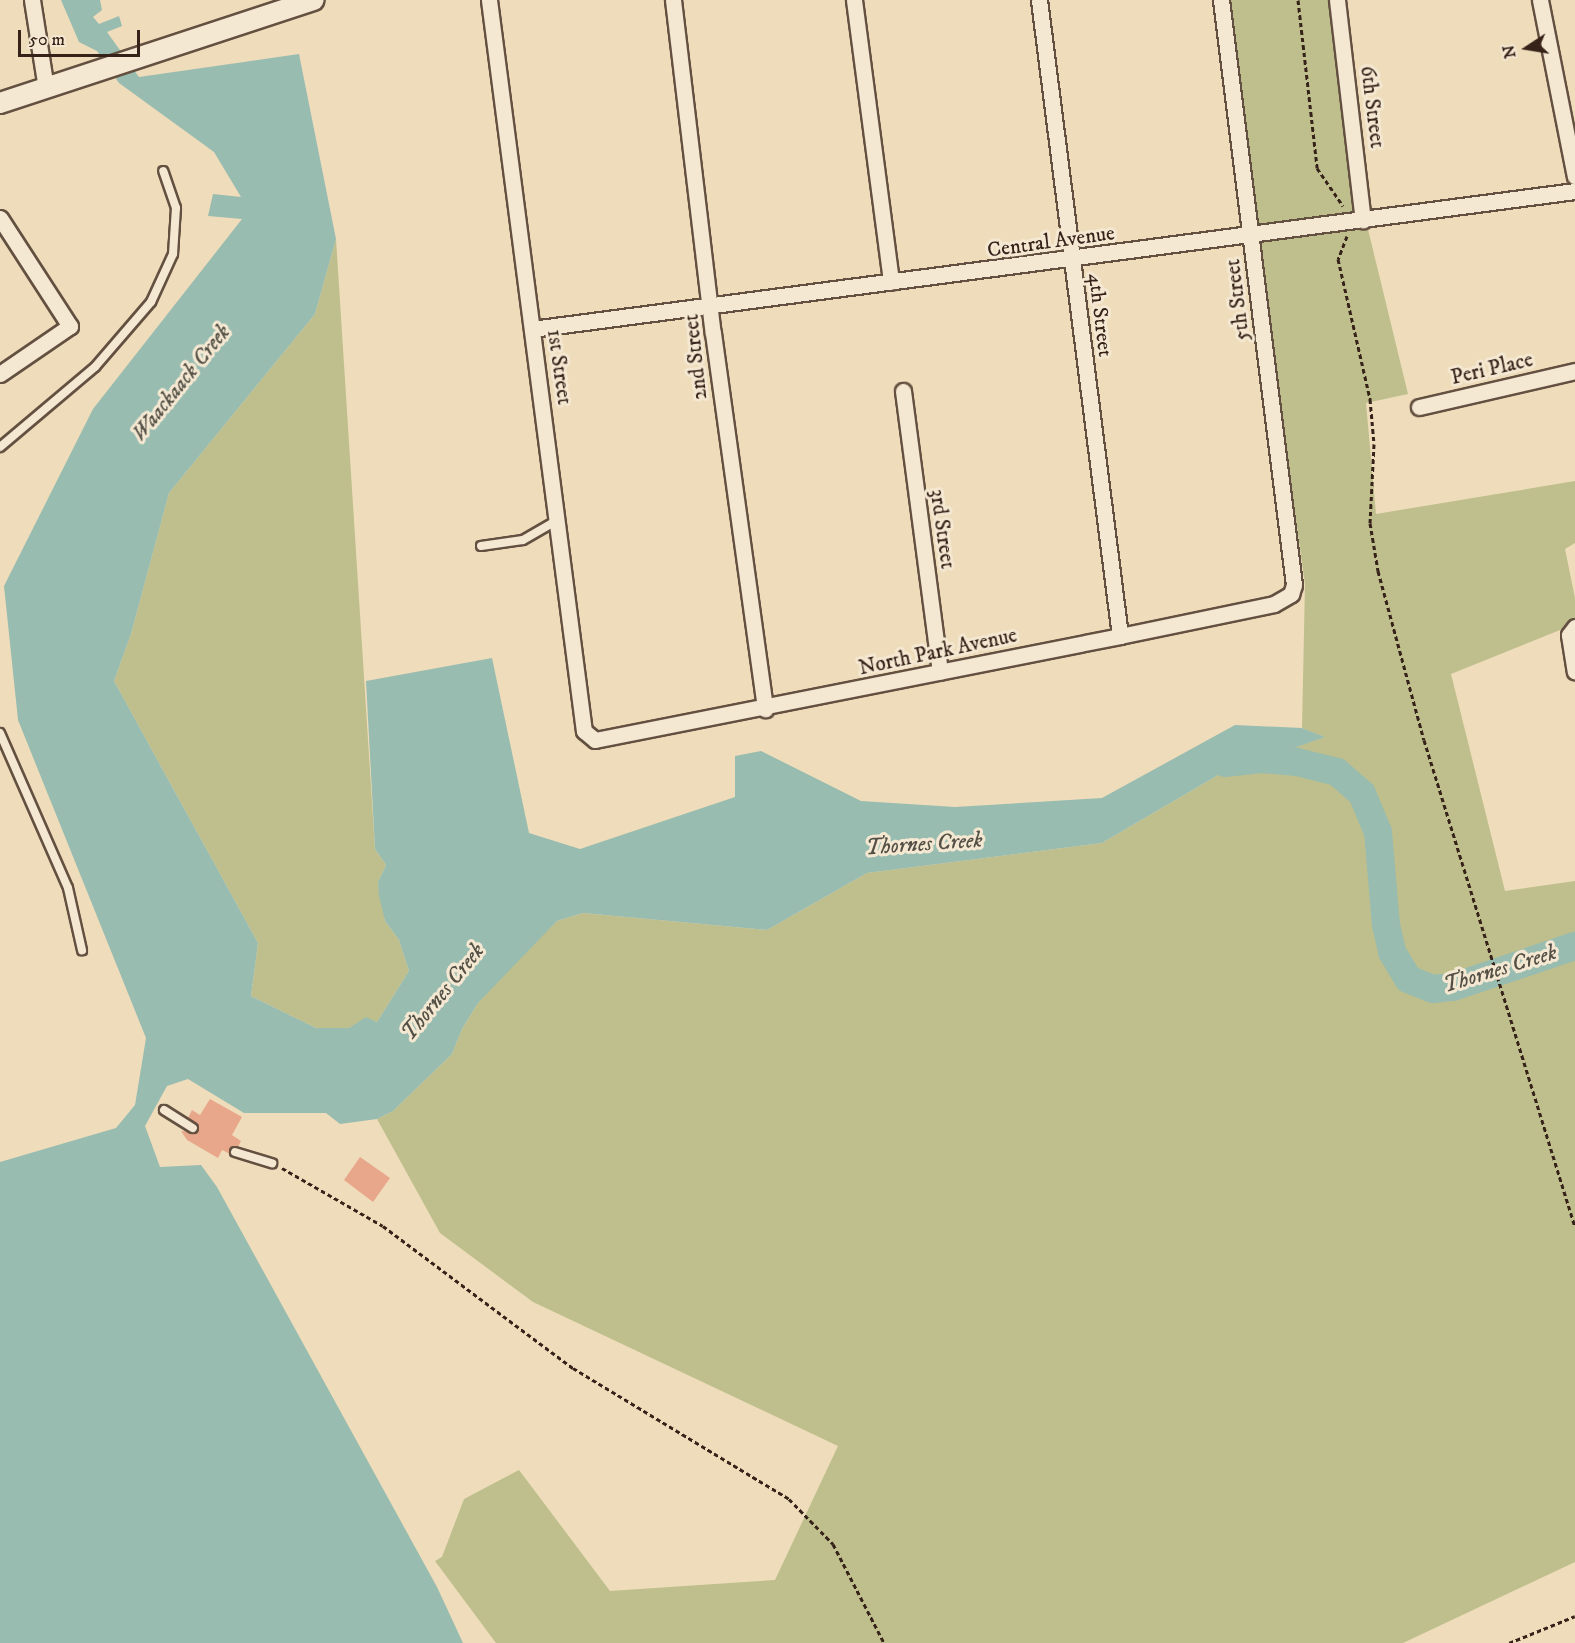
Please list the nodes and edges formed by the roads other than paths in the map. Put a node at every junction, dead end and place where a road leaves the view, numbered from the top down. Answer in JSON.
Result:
{"nodes":[{"id":1,"x":32,"y":0,"type":"edge"},
{"id":2,"x":314,"y":0,"type":"edge"},
{"id":3,"x":489,"y":0,"type":"edge"},
{"id":4,"x":673,"y":0,"type":"edge"},
{"id":5,"x":854,"y":0,"type":"edge"},
{"id":6,"x":1039,"y":0,"type":"edge"},
{"id":7,"x":1221,"y":0,"type":"edge"},
{"id":8,"x":1336,"y":0,"type":"edge"},
{"id":9,"x":1540,"y":0,"type":"edge"},
{"id":10,"x":46,"y":88,"type":"junction"},
{"id":11,"x":0,"y":103,"type":"edge"},
{"id":12,"x":164,"y":171,"type":"dead end"},
{"id":13,"x":1575,"y":177,"type":"edge"},
{"id":14,"x":1575,"y":191,"type":"edge"},
{"id":15,"x":0,"y":218,"type":"edge"},
{"id":16,"x":1363,"y":220,"type":"junction"},
{"id":17,"x":1252,"y":236,"type":"junction"},
{"id":18,"x":1072,"y":260,"type":"junction"},
{"id":19,"x":891,"y":282,"type":"junction"},
{"id":20,"x":711,"y":305,"type":"junction"},
{"id":21,"x":532,"y":329,"type":"junction"},
{"id":22,"x":1575,"y":371,"type":"edge"},
{"id":23,"x":0,"y":374,"type":"edge"},
{"id":24,"x":903,"y":391,"type":"dead end"},
{"id":25,"x":1419,"y":407,"type":"dead end"},
{"id":26,"x":0,"y":447,"type":"edge"},
{"id":27,"x":558,"y":519,"type":"junction"},
{"id":28,"x":481,"y":546,"type":"dead end"},
{"id":29,"x":1291,"y":594,"type":"joint"},
{"id":30,"x":1573,"y":629,"type":"edge"},
{"id":31,"x":1120,"y":636,"type":"junction"},
{"id":32,"x":940,"y":672,"type":"junction"},
{"id":33,"x":1575,"y":672,"type":"edge"},
{"id":34,"x":765,"y":709,"type":"junction"},
{"id":35,"x":0,"y":733,"type":"edge"},
{"id":36,"x":590,"y":739,"type":"joint"},
{"id":37,"x":82,"y":951,"type":"dead end"},
{"id":38,"x":164,"y":1110,"type":"dead end"},
{"id":39,"x":193,"y":1128,"type":"dead end"},
{"id":40,"x":235,"y":1152,"type":"dead end"},
{"id":41,"x":272,"y":1163,"type":"road end"}],
"edges":[{"from":1,"to":10,"type":"street"},
{"from":2,"to":10,"type":"street"},
{"from":3,"to":21,"type":"street","name":"1st Street"},
{"from":4,"to":20,"type":"street","name":"2nd Street"},
{"from":5,"to":19,"type":"street"},
{"from":6,"to":18,"type":"street","name":"4th Street"},
{"from":7,"to":17,"type":"street","name":"5th Street"},
{"from":8,"to":16,"type":"street","name":"6th Street"},
{"from":9,"to":13,"type":"street"},
{"from":10,"to":11,"type":"street"},
{"from":12,"to":26,"type":"lane"},
{"from":14,"to":16,"type":"street","name":"Central Avenue"},
{"from":15,"to":23,"type":"street"},
{"from":16,"to":17,"type":"street","name":"Central Avenue"},
{"from":17,"to":18,"type":"street","name":"Central Avenue"},
{"from":17,"to":29,"type":"street","name":"5th Street"},
{"from":18,"to":19,"type":"street","name":"Central Avenue"},
{"from":18,"to":31,"type":"street","name":"4th Street"},
{"from":19,"to":20,"type":"street","name":"Central Avenue"},
{"from":20,"to":21,"type":"street","name":"Central Avenue"},
{"from":20,"to":34,"type":"street","name":"2nd Street"},
{"from":21,"to":27,"type":"street","name":"1st Street"},
{"from":22,"to":25,"type":"street","name":"Peri Place"},
{"from":24,"to":32,"type":"street","name":"3rd Street"},
{"from":27,"to":28,"type":"lane"},
{"from":27,"to":36,"type":"street","name":"1st Street"},
{"from":29,"to":31,"type":"street","name":"North Park Avenue"},
{"from":30,"to":33,"type":"street"},
{"from":31,"to":32,"type":"street","name":"North Park Avenue"},
{"from":32,"to":34,"type":"street","name":"North Park Avenue"},
{"from":34,"to":36,"type":"street","name":"North Park Avenue"},
{"from":35,"to":37,"type":"lane"},
{"from":38,"to":39,"type":"lane"},
{"from":40,"to":41,"type":"lane"}]}
